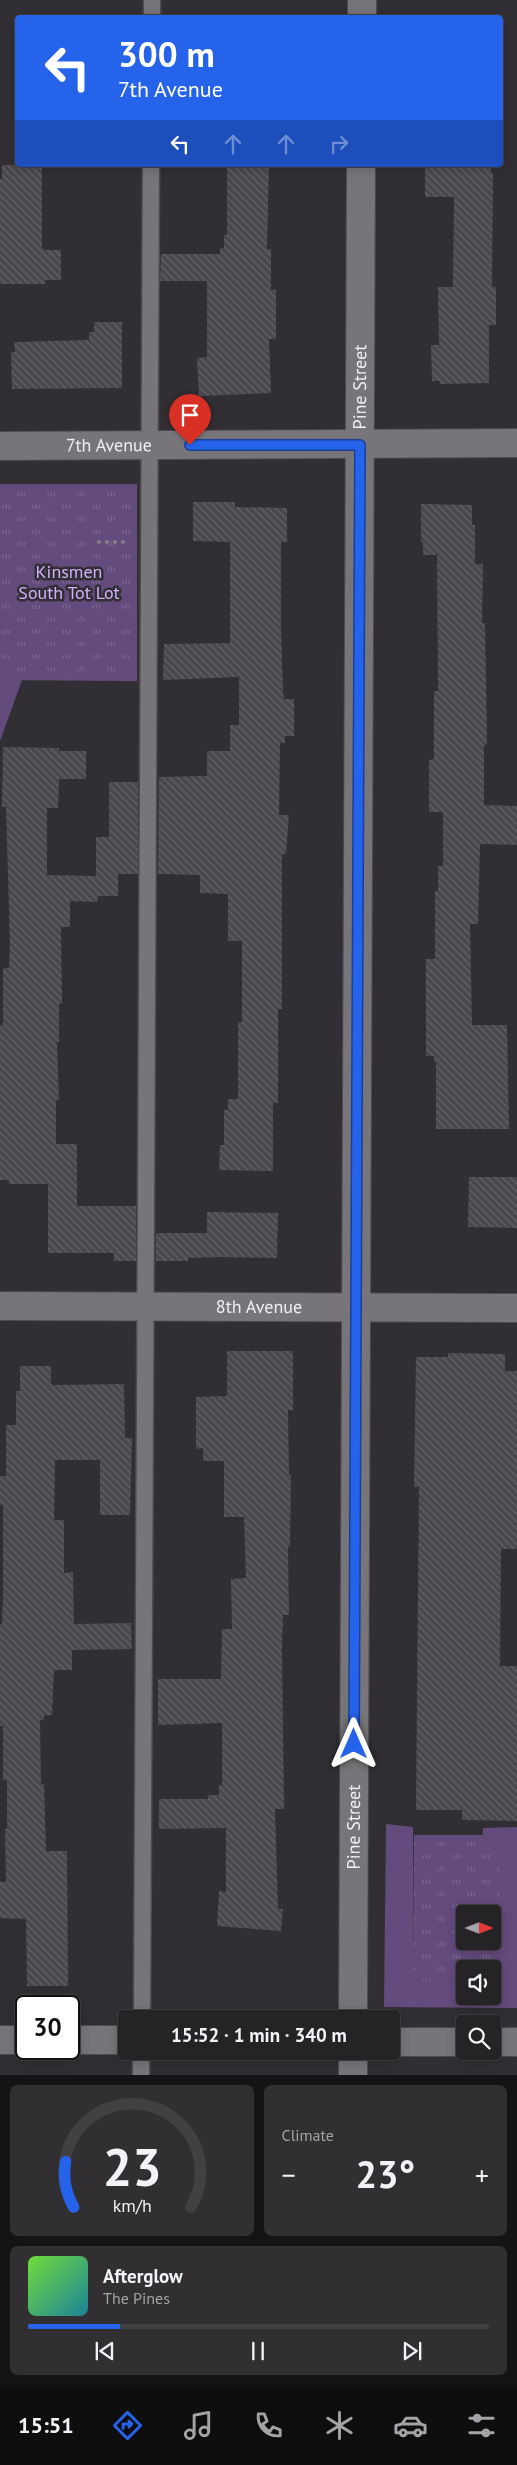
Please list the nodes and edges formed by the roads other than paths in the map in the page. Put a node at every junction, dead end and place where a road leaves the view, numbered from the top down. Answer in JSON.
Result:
{"nodes":[{"id":1,"x":152,"y":0,"type":"edge"},
{"id":2,"x":362,"y":0,"type":"edge"},
{"id":3,"x":152,"y":15,"type":"edge"},
{"id":4,"x":362,"y":15,"type":"edge"},
{"id":5,"x":151,"y":167,"type":"edge"},
{"id":6,"x":361,"y":167,"type":"edge"},
{"id":7,"x":517,"y":444,"type":"edge"},
{"id":8,"x":150,"y":445,"type":"junction"},
{"id":9,"x":360,"y":445,"type":"junction"},
{"id":10,"x":0,"y":446,"type":"edge"},
{"id":11,"x":0,"y":1306,"type":"edge"},
{"id":12,"x":146,"y":1306,"type":"junction"},
{"id":13,"x":355,"y":1307,"type":"junction"},
{"id":14,"x":517,"y":1308,"type":"edge"},
{"id":15,"x":142,"y":2010,"type":"edge"},
{"id":16,"x":353,"y":2010,"type":"edge"},
{"id":17,"x":0,"y":2040,"type":"edge"},
{"id":18,"x":15,"y":2040,"type":"edge"},
{"id":19,"x":80,"y":2040,"type":"edge"},
{"id":20,"x":118,"y":2040,"type":"edge"},
{"id":21,"x":400,"y":2042,"type":"edge"},
{"id":22,"x":456,"y":2042,"type":"edge"},
{"id":23,"x":501,"y":2042,"type":"edge"},
{"id":24,"x":517,"y":2042,"type":"edge"},
{"id":25,"x":142,"y":2060,"type":"edge"},
{"id":26,"x":353,"y":2060,"type":"edge"},
{"id":27,"x":141,"y":2075,"type":"edge"},
{"id":28,"x":352,"y":2075,"type":"edge"}],
"edges":[{"from":1,"to":3,"type":"lane"},
{"from":2,"to":4,"type":"street"},
{"from":5,"to":8,"type":"lane"},
{"from":6,"to":9,"type":"street","name":"Pine Street"},
{"from":7,"to":9,"type":"street","name":"7th Avenue"},
{"from":8,"to":9,"type":"street","name":"7th Avenue"},
{"from":8,"to":10,"type":"street","name":"7th Avenue"},
{"from":8,"to":12,"type":"lane"},
{"from":9,"to":13,"type":"street","name":"Pine Street"},
{"from":11,"to":12,"type":"street","name":"8th Avenue"},
{"from":12,"to":13,"type":"street","name":"8th Avenue"},
{"from":12,"to":15,"type":"lane"},
{"from":13,"to":14,"type":"street","name":"8th Avenue"},
{"from":13,"to":16,"type":"street","name":"Pine Street"},
{"from":17,"to":18,"type":"street"},
{"from":19,"to":20,"type":"street"},
{"from":21,"to":22,"type":"street"},
{"from":23,"to":24,"type":"street"},
{"from":25,"to":27,"type":"lane"},
{"from":26,"to":28,"type":"street"}]}
